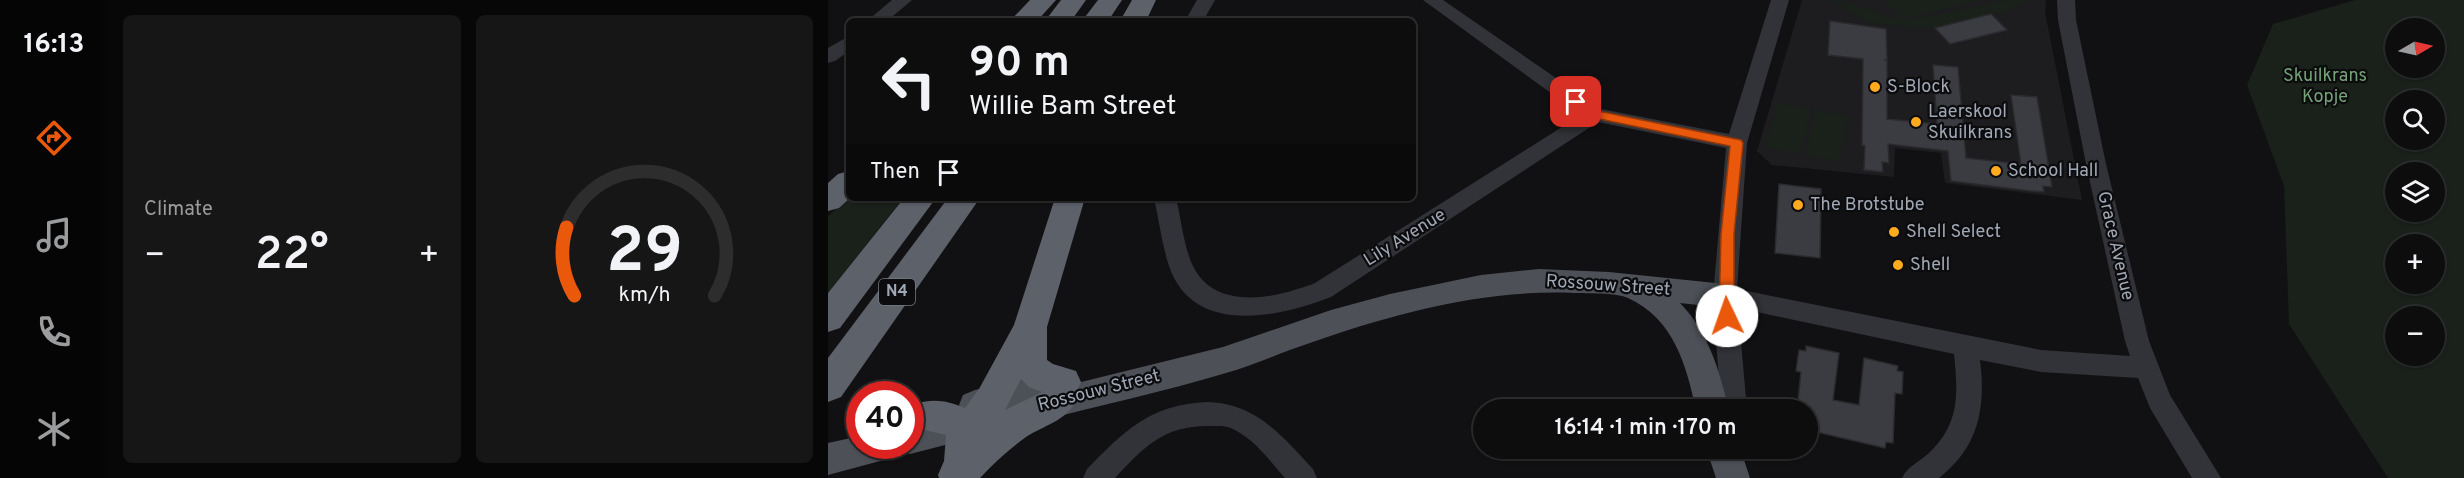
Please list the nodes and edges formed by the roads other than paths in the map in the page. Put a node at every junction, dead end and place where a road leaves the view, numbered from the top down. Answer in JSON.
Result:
{"nodes":[{"id":1,"x":903,"y":0,"type":"edge"},
{"id":2,"x":1044,"y":0,"type":"edge"},
{"id":3,"x":1074,"y":0,"type":"edge"},
{"id":4,"x":1110,"y":0,"type":"edge"},
{"id":5,"x":1144,"y":0,"type":"edge"},
{"id":6,"x":1206,"y":0,"type":"edge"},
{"id":7,"x":1432,"y":0,"type":"edge"},
{"id":8,"x":1780,"y":0,"type":"edge"},
{"id":9,"x":2067,"y":0,"type":"edge"},
{"id":10,"x":880,"y":18,"type":"edge"},
{"id":11,"x":1026,"y":18,"type":"edge"},
{"id":12,"x":1060,"y":18,"type":"edge"},
{"id":13,"x":1097,"y":18,"type":"edge"},
{"id":14,"x":1135,"y":18,"type":"edge"},
{"id":15,"x":1196,"y":18,"type":"edge"},
{"id":16,"x":846,"y":44,"type":"edge"},
{"id":17,"x":828,"y":57,"type":"edge"},
{"id":18,"x":1595,"y":115,"type":"junction"},
{"id":19,"x":1737,"y":143,"type":"junction"},
{"id":20,"x":846,"y":185,"type":"edge"},
{"id":21,"x":828,"y":200,"type":"edge"},
{"id":22,"x":919,"y":201,"type":"edge"},
{"id":23,"x":964,"y":201,"type":"edge"},
{"id":24,"x":1069,"y":201,"type":"edge"},
{"id":25,"x":1166,"y":201,"type":"edge"},
{"id":26,"x":1633,"y":286,"type":"junction"},
{"id":27,"x":1725,"y":296,"type":"junction"},
{"id":28,"x":828,"y":318,"type":"edge"},
{"id":29,"x":1030,"y":327,"type":"junction"},
{"id":30,"x":1966,"y":348,"type":"junction"},
{"id":31,"x":2146,"y":368,"type":"junction"},
{"id":32,"x":828,"y":386,"type":"edge"},
{"id":33,"x":1060,"y":392,"type":"junction"},
{"id":34,"x":1711,"y":399,"type":"edge"},
{"id":35,"x":1733,"y":399,"type":"edge"},
{"id":36,"x":947,"y":421,"type":"edge"},
{"id":37,"x":846,"y":437,"type":"edge"},
{"id":38,"x":828,"y":441,"type":"edge"},
{"id":39,"x":846,"y":455,"type":"edge"},
{"id":40,"x":828,"y":459,"type":"edge"},
{"id":41,"x":1727,"y":459,"type":"edge"},
{"id":42,"x":1739,"y":459,"type":"edge"},
{"id":43,"x":956,"y":477,"type":"edge"},
{"id":44,"x":1097,"y":478,"type":"edge"},
{"id":45,"x":1303,"y":478,"type":"edge"},
{"id":46,"x":1733,"y":478,"type":"edge"},
{"id":47,"x":1742,"y":478,"type":"edge"},
{"id":48,"x":1916,"y":478,"type":"edge"},
{"id":49,"x":2207,"y":478,"type":"edge"}],
"edges":[{"from":1,"to":10,"type":"street"},
{"from":2,"to":11,"type":"highway"},
{"from":3,"to":12,"type":"highway"},
{"from":4,"to":13,"type":"highway"},
{"from":5,"to":14,"type":"highway"},
{"from":6,"to":15,"type":"street"},
{"from":7,"to":18,"type":"street"},
{"from":8,"to":19,"type":"street"},
{"from":9,"to":31,"type":"street","name":"Grace Avenue"},
{"from":16,"to":17,"type":"street"},
{"from":18,"to":19,"type":"street"},
{"from":18,"to":25,"type":"street","name":"Lily Avenue"},
{"from":19,"to":27,"type":"street"},
{"from":20,"to":21,"type":"highway"},
{"from":22,"to":28,"type":"highway","number":"N4"},
{"from":23,"to":32,"type":"highway","number":"N4"},
{"from":24,"to":29,"type":"highway"},
{"from":26,"to":27,"type":"main road","name":"Rossouw Street"},
{"from":26,"to":33,"type":"main road","name":"Rossouw Street"},
{"from":26,"to":34,"type":"main road"},
{"from":27,"to":30,"type":"street","name":"Rossouw Street"},
{"from":27,"to":35,"type":"street"},
{"from":29,"to":33,"type":"highway"},
{"from":29,"to":36,"type":"highway"},
{"from":30,"to":31,"type":"street","name":"Rossouw Street"},
{"from":30,"to":48,"type":"street"},
{"from":31,"to":49,"type":"street","name":"Grace Avenue"},
{"from":33,"to":36,"type":"main road","name":"Rossouw Street"},
{"from":33,"to":43,"type":"highway"},
{"from":36,"to":43,"type":"highway"},
{"from":37,"to":38,"type":"main road"},
{"from":39,"to":40,"type":"main road"},
{"from":41,"to":46,"type":"main road"},
{"from":42,"to":47,"type":"street"},
{"from":44,"to":45,"type":"street"}]}
